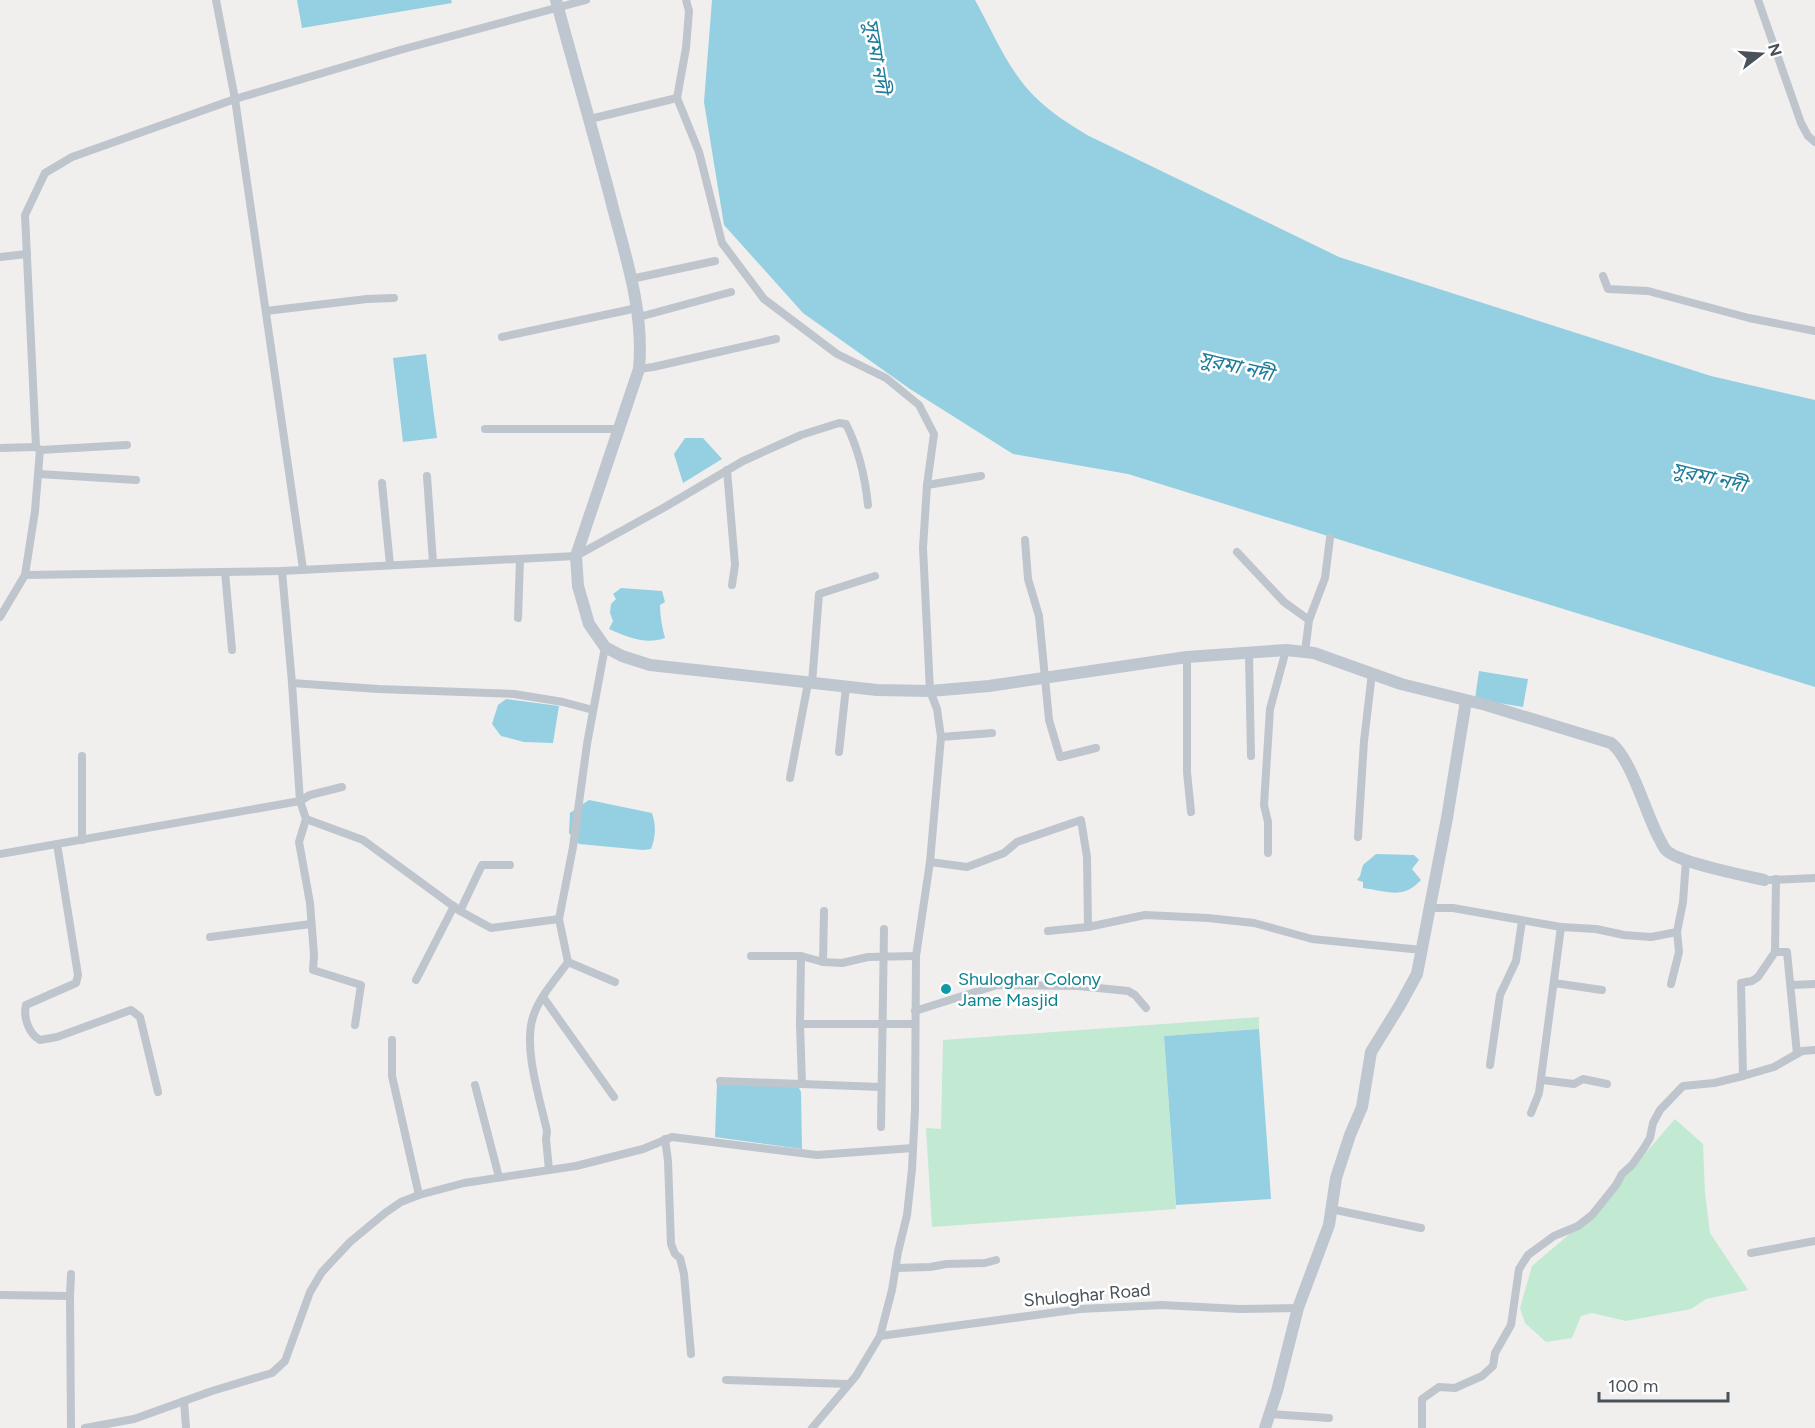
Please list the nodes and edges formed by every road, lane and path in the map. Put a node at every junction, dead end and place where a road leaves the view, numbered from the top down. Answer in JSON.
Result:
{"nodes":[{"id":1,"x":216,"y":0,"type":"edge"},
{"id":2,"x":586,"y":0,"type":"edge"},
{"id":3,"x":686,"y":0,"type":"edge"},
{"id":4,"x":1758,"y":0,"type":"edge"},
{"id":5,"x":557,"y":4,"type":"edge"},
{"id":6,"x":676,"y":98,"type":"junction"},
{"id":7,"x":235,"y":99,"type":"junction"},
{"id":8,"x":590,"y":119,"type":"junction"},
{"id":9,"x":1815,"y":142,"type":"edge"},
{"id":10,"x":27,"y":254,"type":"junction"},
{"id":11,"x":0,"y":257,"type":"edge"},
{"id":12,"x":715,"y":261,"type":"dead end"},
{"id":13,"x":1603,"y":276,"type":"dead end"},
{"id":14,"x":631,"y":279,"type":"junction"},
{"id":15,"x":731,"y":292,"type":"dead end"},
{"id":16,"x":394,"y":298,"type":"dead end"},
{"id":17,"x":266,"y":310,"type":"junction"},
{"id":18,"x":638,"y":312,"type":"junction"},
{"id":19,"x":1815,"y":331,"type":"edge"},
{"id":20,"x":502,"y":337,"type":"dead end"},
{"id":21,"x":776,"y":339,"type":"dead end"},
{"id":22,"x":639,"y":369,"type":"junction"},
{"id":23,"x":485,"y":429,"type":"dead end"},
{"id":24,"x":618,"y":429,"type":"junction"},
{"id":25,"x":127,"y":445,"type":"dead end"},
{"id":26,"x":0,"y":448,"type":"edge"},
{"id":27,"x":38,"y":449,"type":"junction"},
{"id":28,"x":727,"y":470,"type":"junction"},
{"id":29,"x":39,"y":474,"type":"junction"},
{"id":30,"x":427,"y":476,"type":"dead end"},
{"id":31,"x":981,"y":476,"type":"dead end"},
{"id":32,"x":136,"y":480,"type":"dead end"},
{"id":33,"x":382,"y":483,"type":"dead end"},
{"id":34,"x":927,"y":485,"type":"junction"},
{"id":35,"x":868,"y":505,"type":"dead end"},
{"id":36,"x":1330,"y":538,"type":"dead end"},
{"id":37,"x":1024,"y":540,"type":"dead end"},
{"id":38,"x":1237,"y":552,"type":"dead end"},
{"id":39,"x":576,"y":556,"type":"junction"},
{"id":40,"x":520,"y":559,"type":"junction"},
{"id":41,"x":433,"y":563,"type":"junction"},
{"id":42,"x":390,"y":565,"type":"junction"},
{"id":43,"x":303,"y":569,"type":"junction"},
{"id":44,"x":282,"y":571,"type":"junction"},
{"id":45,"x":225,"y":572,"type":"junction"},
{"id":46,"x":25,"y":575,"type":"junction"},
{"id":47,"x":875,"y":576,"type":"dead end"},
{"id":48,"x":732,"y":585,"type":"dead end"},
{"id":49,"x":0,"y":617,"type":"edge"},
{"id":50,"x":518,"y":618,"type":"dead end"},
{"id":51,"x":1309,"y":620,"type":"junction"},
{"id":52,"x":605,"y":647,"type":"junction"},
{"id":53,"x":232,"y":650,"type":"dead end"},
{"id":54,"x":1286,"y":650,"type":"junction"},
{"id":55,"x":1305,"y":652,"type":"junction"},
{"id":56,"x":1249,"y":654,"type":"junction"},
{"id":57,"x":1187,"y":657,"type":"junction"},
{"id":58,"x":1372,"y":673,"type":"junction"},
{"id":59,"x":1044,"y":678,"type":"junction"},
{"id":60,"x":292,"y":683,"type":"junction"},
{"id":61,"x":810,"y":683,"type":"junction"},
{"id":62,"x":846,"y":687,"type":"junction"},
{"id":63,"x":930,"y":692,"type":"junction"},
{"id":64,"x":1467,"y":700,"type":"junction"},
{"id":65,"x":593,"y":710,"type":"junction"},
{"id":66,"x":992,"y":733,"type":"dead end"},
{"id":67,"x":941,"y":737,"type":"junction"},
{"id":68,"x":1096,"y":748,"type":"dead end"},
{"id":69,"x":839,"y":752,"type":"dead end"},
{"id":70,"x":82,"y":756,"type":"dead end"},
{"id":71,"x":1251,"y":756,"type":"dead end"},
{"id":72,"x":790,"y":778,"type":"dead end"},
{"id":73,"x":342,"y":787,"type":"dead end"},
{"id":74,"x":300,"y":801,"type":"junction"},
{"id":75,"x":1191,"y":812,"type":"dead end"},
{"id":76,"x":306,"y":819,"type":"junction"},
{"id":77,"x":1358,"y":837,"type":"dead end"},
{"id":78,"x":82,"y":840,"type":"junction"},
{"id":79,"x":57,"y":844,"type":"junction"},
{"id":80,"x":1268,"y":853,"type":"dead end"},
{"id":81,"x":0,"y":854,"type":"edge"},
{"id":82,"x":1686,"y":860,"type":"junction"},
{"id":83,"x":930,"y":862,"type":"junction"},
{"id":84,"x":510,"y":865,"type":"dead end"},
{"id":85,"x":1815,"y":878,"type":"edge"},
{"id":86,"x":1770,"y":880,"type":"junction"},
{"id":87,"x":457,"y":908,"type":"junction"},
{"id":88,"x":1430,"y":908,"type":"junction"},
{"id":89,"x":824,"y":911,"type":"dead end"},
{"id":90,"x":559,"y":919,"type":"junction"},
{"id":91,"x":1522,"y":921,"type":"junction"},
{"id":92,"x":311,"y":924,"type":"junction"},
{"id":93,"x":1088,"y":927,"type":"junction"},
{"id":94,"x":1561,"y":927,"type":"junction"},
{"id":95,"x":884,"y":929,"type":"dead end"},
{"id":96,"x":1048,"y":931,"type":"dead end"},
{"id":97,"x":1677,"y":932,"type":"junction"},
{"id":98,"x":210,"y":937,"type":"dead end"},
{"id":99,"x":1422,"y":950,"type":"junction"},
{"id":100,"x":1775,"y":952,"type":"junction"},
{"id":101,"x":751,"y":956,"type":"dead end"},
{"id":102,"x":801,"y":956,"type":"junction"},
{"id":103,"x":916,"y":956,"type":"junction"},
{"id":104,"x":884,"y":957,"type":"junction"},
{"id":105,"x":568,"y":962,"type":"junction"},
{"id":106,"x":823,"y":962,"type":"junction"},
{"id":107,"x":416,"y":980,"type":"dead end"},
{"id":108,"x":615,"y":982,"type":"dead end"},
{"id":109,"x":1554,"y":983,"type":"junction"},
{"id":110,"x":1671,"y":984,"type":"dead end"},
{"id":111,"x":1792,"y":984,"type":"junction"},
{"id":112,"x":1815,"y":984,"type":"edge"},
{"id":113,"x":1602,"y":990,"type":"dead end"},
{"id":114,"x":543,"y":997,"type":"junction"},
{"id":115,"x":1146,"y":1008,"type":"dead end"},
{"id":116,"x":915,"y":1011,"type":"junction"},
{"id":117,"x":800,"y":1024,"type":"junction"},
{"id":118,"x":883,"y":1024,"type":"junction"},
{"id":119,"x":915,"y":1024,"type":"junction"},
{"id":120,"x":355,"y":1025,"type":"dead end"},
{"id":121,"x":392,"y":1040,"type":"dead end"},
{"id":122,"x":1815,"y":1050,"type":"edge"},
{"id":123,"x":1797,"y":1054,"type":"junction"},
{"id":124,"x":1490,"y":1065,"type":"dead end"},
{"id":125,"x":1743,"y":1076,"type":"junction"},
{"id":126,"x":1542,"y":1080,"type":"junction"},
{"id":127,"x":720,"y":1081,"type":"dead end"},
{"id":128,"x":475,"y":1084,"type":"dead end"},
{"id":129,"x":802,"y":1084,"type":"junction"},
{"id":130,"x":1607,"y":1084,"type":"dead end"},
{"id":131,"x":881,"y":1087,"type":"junction"},
{"id":132,"x":158,"y":1092,"type":"dead end"},
{"id":133,"x":614,"y":1097,"type":"dead end"},
{"id":134,"x":1531,"y":1113,"type":"dead end"},
{"id":135,"x":881,"y":1127,"type":"dead end"},
{"id":136,"x":665,"y":1138,"type":"junction"},
{"id":137,"x":913,"y":1148,"type":"junction"},
{"id":138,"x":549,"y":1170,"type":"junction"},
{"id":139,"x":499,"y":1176,"type":"junction"},
{"id":140,"x":419,"y":1195,"type":"junction"},
{"id":141,"x":1331,"y":1209,"type":"junction"},
{"id":142,"x":1421,"y":1228,"type":"dead end"},
{"id":143,"x":1815,"y":1241,"type":"edge"},
{"id":144,"x":1751,"y":1253,"type":"dead end"},
{"id":145,"x":996,"y":1260,"type":"dead end"},
{"id":146,"x":896,"y":1268,"type":"junction"},
{"id":147,"x":71,"y":1274,"type":"dead end"},
{"id":148,"x":0,"y":1295,"type":"edge"},
{"id":149,"x":70,"y":1296,"type":"junction"},
{"id":150,"x":1298,"y":1308,"type":"junction"},
{"id":151,"x":879,"y":1336,"type":"junction"},
{"id":152,"x":691,"y":1354,"type":"dead end"},
{"id":153,"x":726,"y":1380,"type":"dead end"},
{"id":154,"x":848,"y":1384,"type":"junction"},
{"id":155,"x":184,"y":1401,"type":"junction"},
{"id":156,"x":1270,"y":1414,"type":"junction"},
{"id":157,"x":1329,"y":1418,"type":"dead end"},
{"id":158,"x":71,"y":1428,"type":"edge"},
{"id":159,"x":85,"y":1428,"type":"edge"},
{"id":160,"x":186,"y":1428,"type":"edge"},
{"id":161,"x":812,"y":1428,"type":"edge"},
{"id":162,"x":1265,"y":1428,"type":"edge"},
{"id":163,"x":1422,"y":1428,"type":"edge"}],
"edges":[{"from":1,"to":7,"type":"street"},
{"from":2,"to":5,"type":"street"},
{"from":3,"to":6,"type":"street"},
{"from":4,"to":9,"type":"street"},
{"from":5,"to":7,"type":"street"},
{"from":5,"to":8,"type":"main road"},
{"from":6,"to":8,"type":"street"},
{"from":6,"to":34,"type":"street"},
{"from":7,"to":10,"type":"street"},
{"from":7,"to":17,"type":"street"},
{"from":8,"to":14,"type":"main road"},
{"from":10,"to":11,"type":"street"},
{"from":10,"to":27,"type":"street"},
{"from":12,"to":14,"type":"street"},
{"from":13,"to":19,"type":"street"},
{"from":14,"to":18,"type":"main road"},
{"from":15,"to":18,"type":"street"},
{"from":16,"to":17,"type":"street"},
{"from":17,"to":43,"type":"street"},
{"from":18,"to":20,"type":"street"},
{"from":18,"to":22,"type":"main road"},
{"from":21,"to":22,"type":"street"},
{"from":22,"to":24,"type":"main road"},
{"from":23,"to":24,"type":"street"},
{"from":24,"to":39,"type":"main road"},
{"from":25,"to":27,"type":"street"},
{"from":26,"to":27,"type":"street"},
{"from":27,"to":29,"type":"street"},
{"from":28,"to":35,"type":"street"},
{"from":28,"to":39,"type":"street"},
{"from":28,"to":48,"type":"street"},
{"from":29,"to":32,"type":"street"},
{"from":29,"to":46,"type":"street"},
{"from":30,"to":41,"type":"street"},
{"from":31,"to":34,"type":"street"},
{"from":33,"to":42,"type":"street"},
{"from":34,"to":63,"type":"street"},
{"from":36,"to":51,"type":"street"},
{"from":37,"to":59,"type":"street"},
{"from":38,"to":51,"type":"street"},
{"from":39,"to":40,"type":"street"},
{"from":39,"to":52,"type":"main road"},
{"from":40,"to":41,"type":"street"},
{"from":40,"to":50,"type":"street"},
{"from":41,"to":42,"type":"street"},
{"from":42,"to":43,"type":"street"},
{"from":43,"to":44,"type":"street"},
{"from":44,"to":45,"type":"street"},
{"from":44,"to":60,"type":"street"},
{"from":45,"to":46,"type":"street"},
{"from":45,"to":53,"type":"street"},
{"from":46,"to":49,"type":"street"},
{"from":47,"to":61,"type":"street"},
{"from":51,"to":55,"type":"street"},
{"from":52,"to":61,"type":"main road"},
{"from":52,"to":65,"type":"street"},
{"from":54,"to":55,"type":"main road"},
{"from":54,"to":56,"type":"main road"},
{"from":54,"to":80,"type":"street"},
{"from":55,"to":58,"type":"main road"},
{"from":56,"to":57,"type":"main road"},
{"from":56,"to":71,"type":"street"},
{"from":57,"to":59,"type":"main road"},
{"from":57,"to":75,"type":"street"},
{"from":58,"to":64,"type":"main road"},
{"from":58,"to":77,"type":"street"},
{"from":59,"to":63,"type":"main road"},
{"from":59,"to":68,"type":"street"},
{"from":60,"to":65,"type":"street"},
{"from":60,"to":74,"type":"street"},
{"from":61,"to":62,"type":"main road"},
{"from":61,"to":72,"type":"street"},
{"from":62,"to":63,"type":"main road"},
{"from":62,"to":69,"type":"street"},
{"from":63,"to":67,"type":"street"},
{"from":64,"to":82,"type":"main road"},
{"from":64,"to":88,"type":"main road"},
{"from":65,"to":90,"type":"street"},
{"from":66,"to":67,"type":"street"},
{"from":67,"to":83,"type":"street"},
{"from":70,"to":78,"type":"street"},
{"from":73,"to":74,"type":"street"},
{"from":74,"to":76,"type":"street"},
{"from":74,"to":78,"type":"street"},
{"from":76,"to":87,"type":"street"},
{"from":76,"to":92,"type":"street"},
{"from":78,"to":79,"type":"street"},
{"from":79,"to":81,"type":"street"},
{"from":79,"to":132,"type":"street"},
{"from":82,"to":86,"type":"main road"},
{"from":82,"to":97,"type":"street"},
{"from":83,"to":93,"type":"street"},
{"from":83,"to":103,"type":"street"},
{"from":84,"to":87,"type":"street"},
{"from":85,"to":86,"type":"street"},
{"from":86,"to":100,"type":"street"},
{"from":87,"to":90,"type":"street"},
{"from":87,"to":107,"type":"street"},
{"from":88,"to":91,"type":"street"},
{"from":88,"to":99,"type":"main road"},
{"from":89,"to":106,"type":"street"},
{"from":90,"to":105,"type":"street"},
{"from":91,"to":94,"type":"street"},
{"from":91,"to":124,"type":"street"},
{"from":92,"to":98,"type":"street"},
{"from":92,"to":120,"type":"street"},
{"from":93,"to":96,"type":"street"},
{"from":93,"to":99,"type":"street"},
{"from":94,"to":97,"type":"street"},
{"from":94,"to":109,"type":"street"},
{"from":95,"to":104,"type":"street"},
{"from":97,"to":110,"type":"street"},
{"from":99,"to":141,"type":"main road"},
{"from":100,"to":111,"type":"street"},
{"from":100,"to":125,"type":"street"},
{"from":101,"to":102,"type":"street"},
{"from":102,"to":106,"type":"street"},
{"from":102,"to":117,"type":"street"},
{"from":103,"to":104,"type":"street"},
{"from":103,"to":116,"type":"street"},
{"from":104,"to":106,"type":"street"},
{"from":104,"to":118,"type":"street"},
{"from":105,"to":108,"type":"street"},
{"from":105,"to":114,"type":"street"},
{"from":109,"to":113,"type":"street"},
{"from":109,"to":126,"type":"street"},
{"from":111,"to":112,"type":"street"},
{"from":111,"to":123,"type":"street"},
{"from":114,"to":133,"type":"street"},
{"from":114,"to":138,"type":"street"},
{"from":115,"to":116,"type":"street"},
{"from":116,"to":119,"type":"street"},
{"from":117,"to":118,"type":"street"},
{"from":117,"to":129,"type":"street"},
{"from":118,"to":119,"type":"street"},
{"from":118,"to":131,"type":"street"},
{"from":119,"to":137,"type":"street"},
{"from":121,"to":140,"type":"street"},
{"from":122,"to":123,"type":"street"},
{"from":123,"to":125,"type":"street"},
{"from":125,"to":163,"type":"street"},
{"from":126,"to":130,"type":"street"},
{"from":126,"to":134,"type":"street"},
{"from":127,"to":129,"type":"street"},
{"from":128,"to":139,"type":"street"},
{"from":129,"to":131,"type":"street"},
{"from":131,"to":135,"type":"street"},
{"from":136,"to":137,"type":"street"},
{"from":136,"to":138,"type":"street"},
{"from":136,"to":152,"type":"street"},
{"from":137,"to":146,"type":"street"},
{"from":138,"to":139,"type":"street"},
{"from":139,"to":140,"type":"street"},
{"from":140,"to":155,"type":"street"},
{"from":141,"to":142,"type":"street"},
{"from":141,"to":150,"type":"main road"},
{"from":143,"to":144,"type":"street"},
{"from":145,"to":146,"type":"street"},
{"from":146,"to":151,"type":"street"},
{"from":147,"to":149,"type":"street"},
{"from":148,"to":149,"type":"street"},
{"from":149,"to":158,"type":"street"},
{"from":150,"to":151,"type":"street","name":"Shuloghar Road"},
{"from":150,"to":156,"type":"main road"},
{"from":151,"to":154,"type":"street"},
{"from":153,"to":154,"type":"street"},
{"from":154,"to":161,"type":"street"},
{"from":155,"to":159,"type":"street"},
{"from":155,"to":160,"type":"street"},
{"from":156,"to":157,"type":"street"},
{"from":156,"to":162,"type":"main road"}]}
